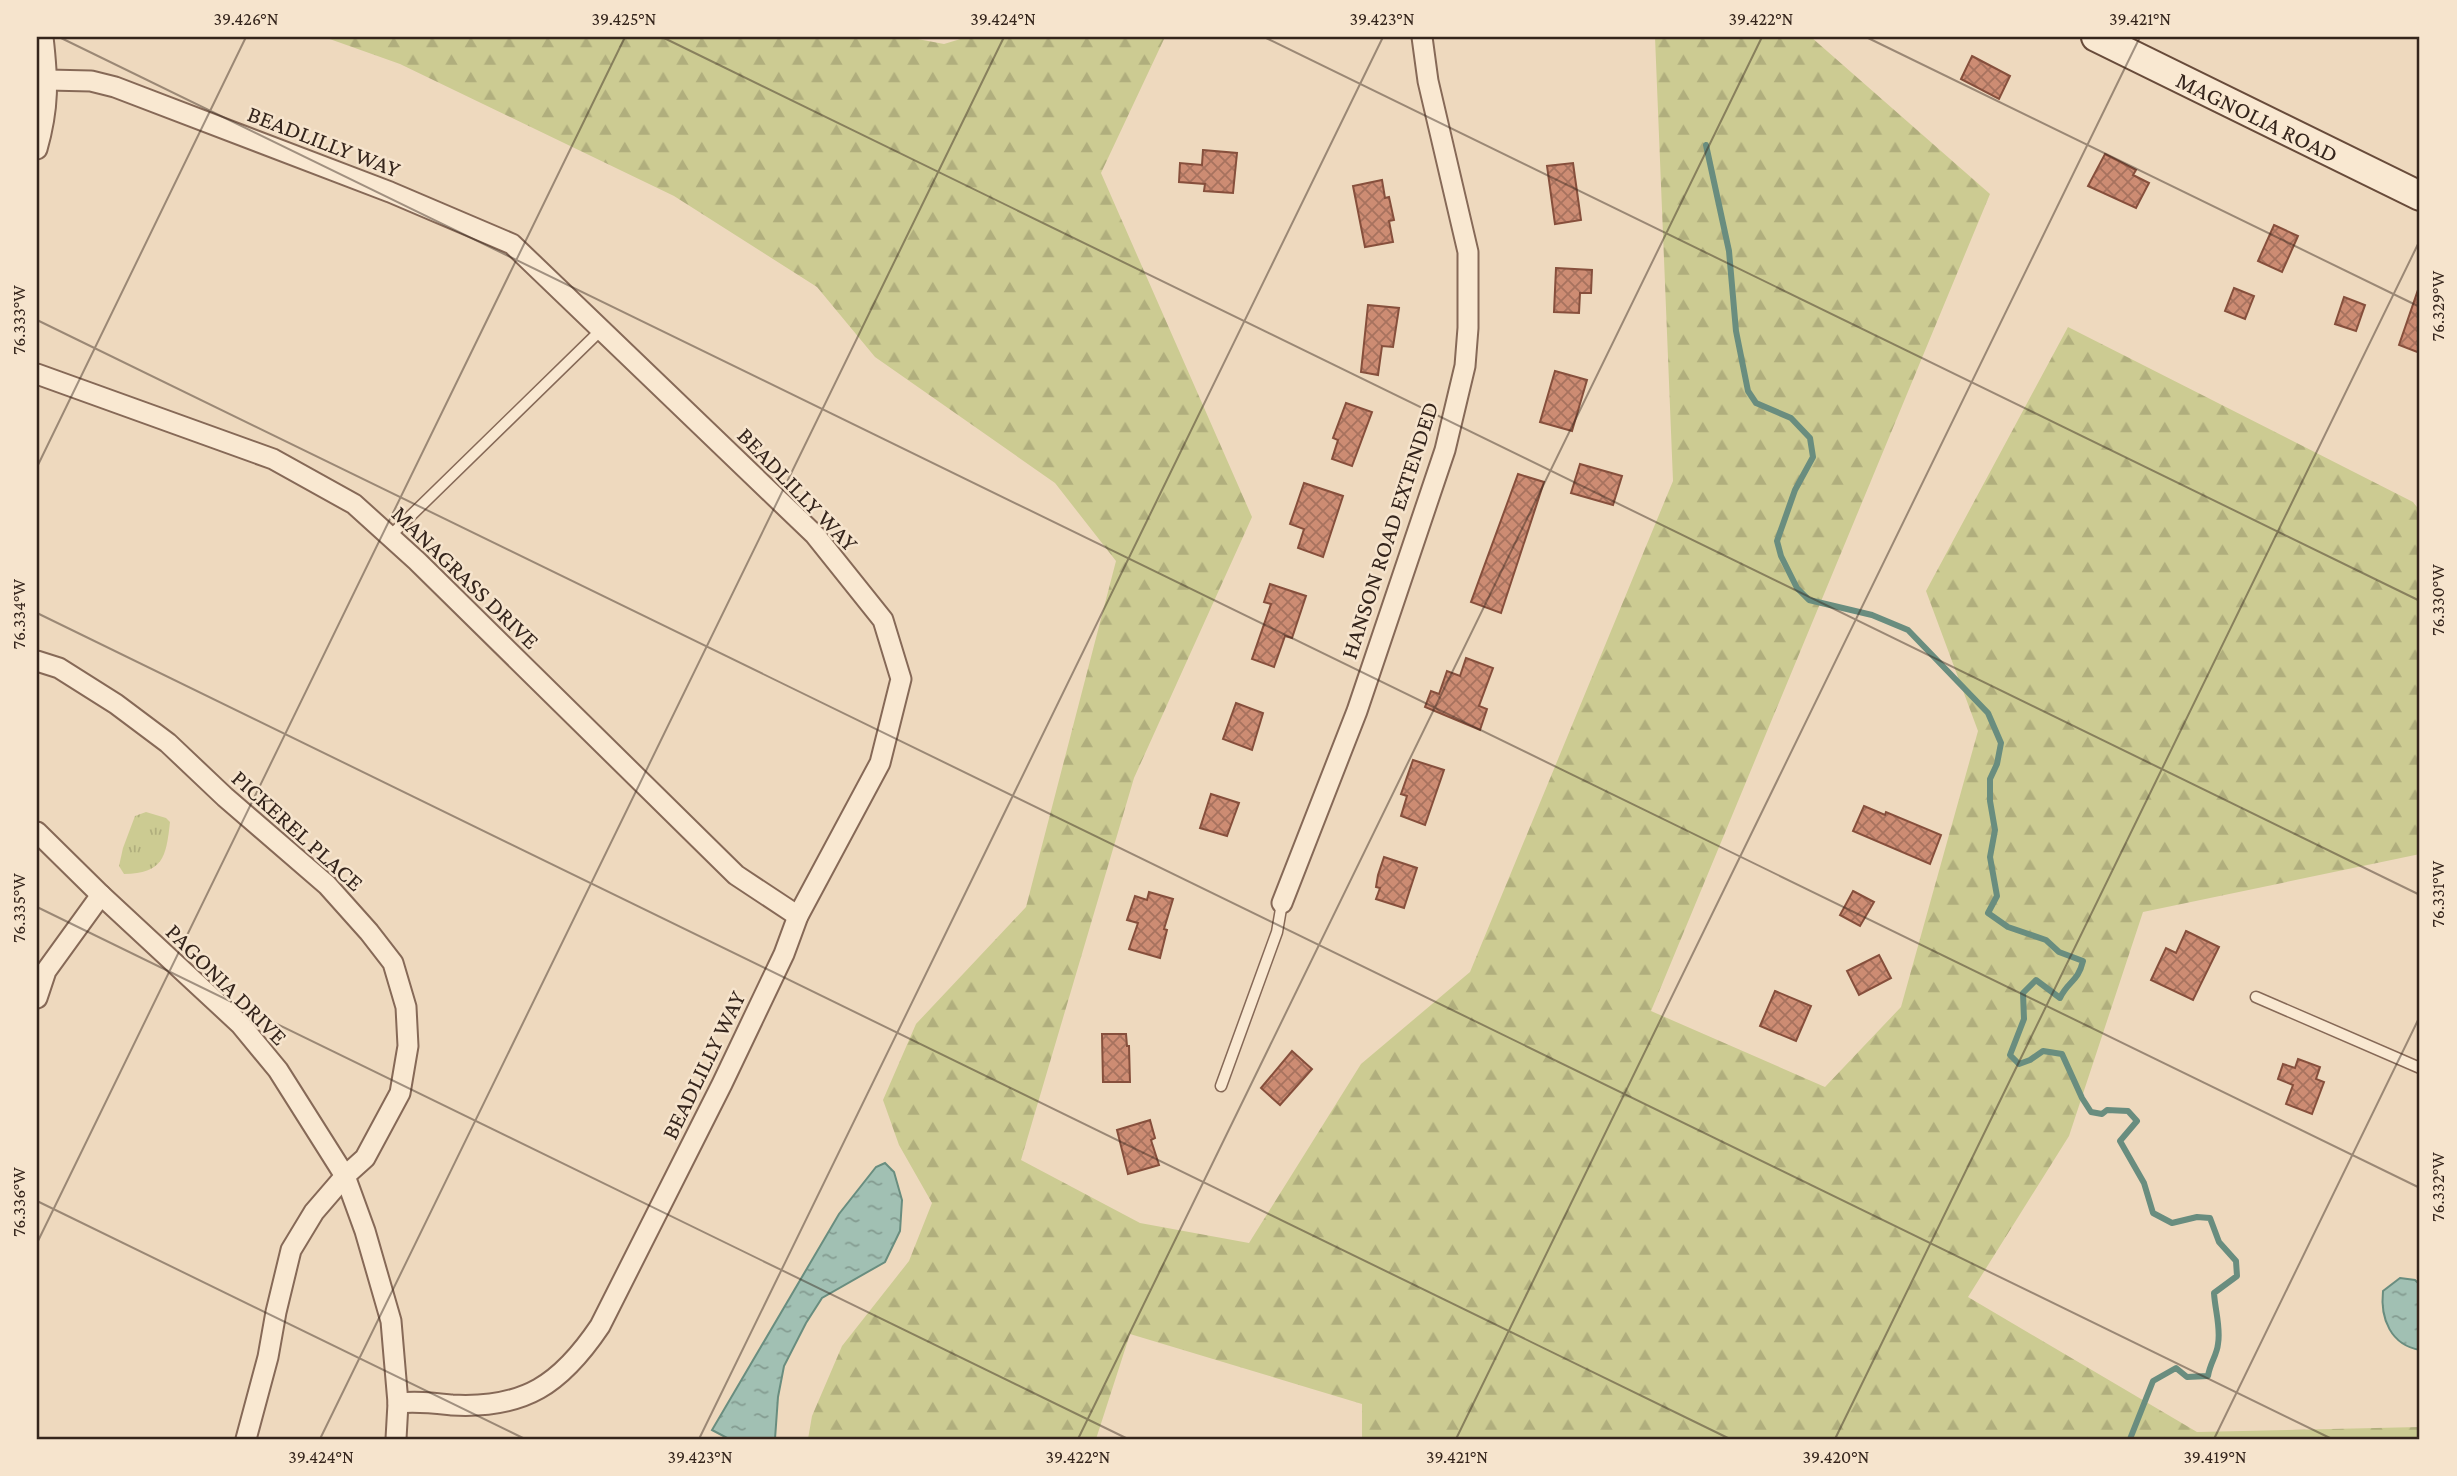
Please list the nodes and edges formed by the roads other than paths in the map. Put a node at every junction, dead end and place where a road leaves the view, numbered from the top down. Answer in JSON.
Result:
{"nodes":[{"id":1,"x":43,"y":37,"type":"edge"},
{"id":2,"x":1422,"y":37,"type":"edge"},
{"id":3,"x":2096,"y":37,"type":"edge"},
{"id":4,"x":48,"y":80,"type":"junction"},
{"id":5,"x":37,"y":149,"type":"edge"},
{"id":6,"x":2420,"y":196,"type":"edge"},
{"id":7,"x":601,"y":330,"type":"junction"},
{"id":8,"x":37,"y":374,"type":"edge"},
{"id":9,"x":390,"y":536,"type":"junction"},
{"id":10,"x":37,"y":661,"type":"edge"},
{"id":11,"x":37,"y":832,"type":"edge"},
{"id":12,"x":101,"y":895,"type":"junction"},
{"id":13,"x":1282,"y":903,"type":"joint"},
{"id":14,"x":798,"y":916,"type":"junction"},
{"id":15,"x":2256,"y":997,"type":"dead end"},
{"id":16,"x":37,"y":998,"type":"edge"},
{"id":17,"x":2420,"y":1068,"type":"edge"},
{"id":18,"x":1221,"y":1086,"type":"dead end"},
{"id":19,"x":345,"y":1176,"type":"junction"},
{"id":20,"x":398,"y":1403,"type":"junction"},
{"id":21,"x":246,"y":1439,"type":"edge"},
{"id":22,"x":396,"y":1439,"type":"edge"}],
"edges":[{"from":1,"to":4,"type":"street"},
{"from":2,"to":13,"type":"street","name":"HANSON ROAD EXTENDED"},
{"from":3,"to":6,"type":"main road","name":"MAGNOLIA ROAD"},
{"from":4,"to":5,"type":"street"},
{"from":4,"to":7,"type":"street","name":"BEADLILLY WAY"},
{"from":7,"to":9,"type":"lane"},
{"from":7,"to":14,"type":"street","name":"BEADLILLY WAY"},
{"from":8,"to":9,"type":"street","name":"MANAGRASS DRIVE"},
{"from":9,"to":14,"type":"street","name":"MANAGRASS DRIVE"},
{"from":10,"to":19,"type":"street","name":"PICKEREL PLACE"},
{"from":11,"to":12,"type":"street","name":"PAGONIA DRIVE"},
{"from":12,"to":16,"type":"street"},
{"from":12,"to":19,"type":"street","name":"PAGONIA DRIVE"},
{"from":13,"to":18,"type":"lane"},
{"from":14,"to":20,"type":"street","name":"BEADLILLY WAY"},
{"from":15,"to":17,"type":"lane"},
{"from":19,"to":20,"type":"street","name":"PAGONIA DRIVE"},
{"from":19,"to":21,"type":"street","name":"PICKEREL PLACE"},
{"from":20,"to":22,"type":"street","name":"PAGONIA DRIVE"}]}
